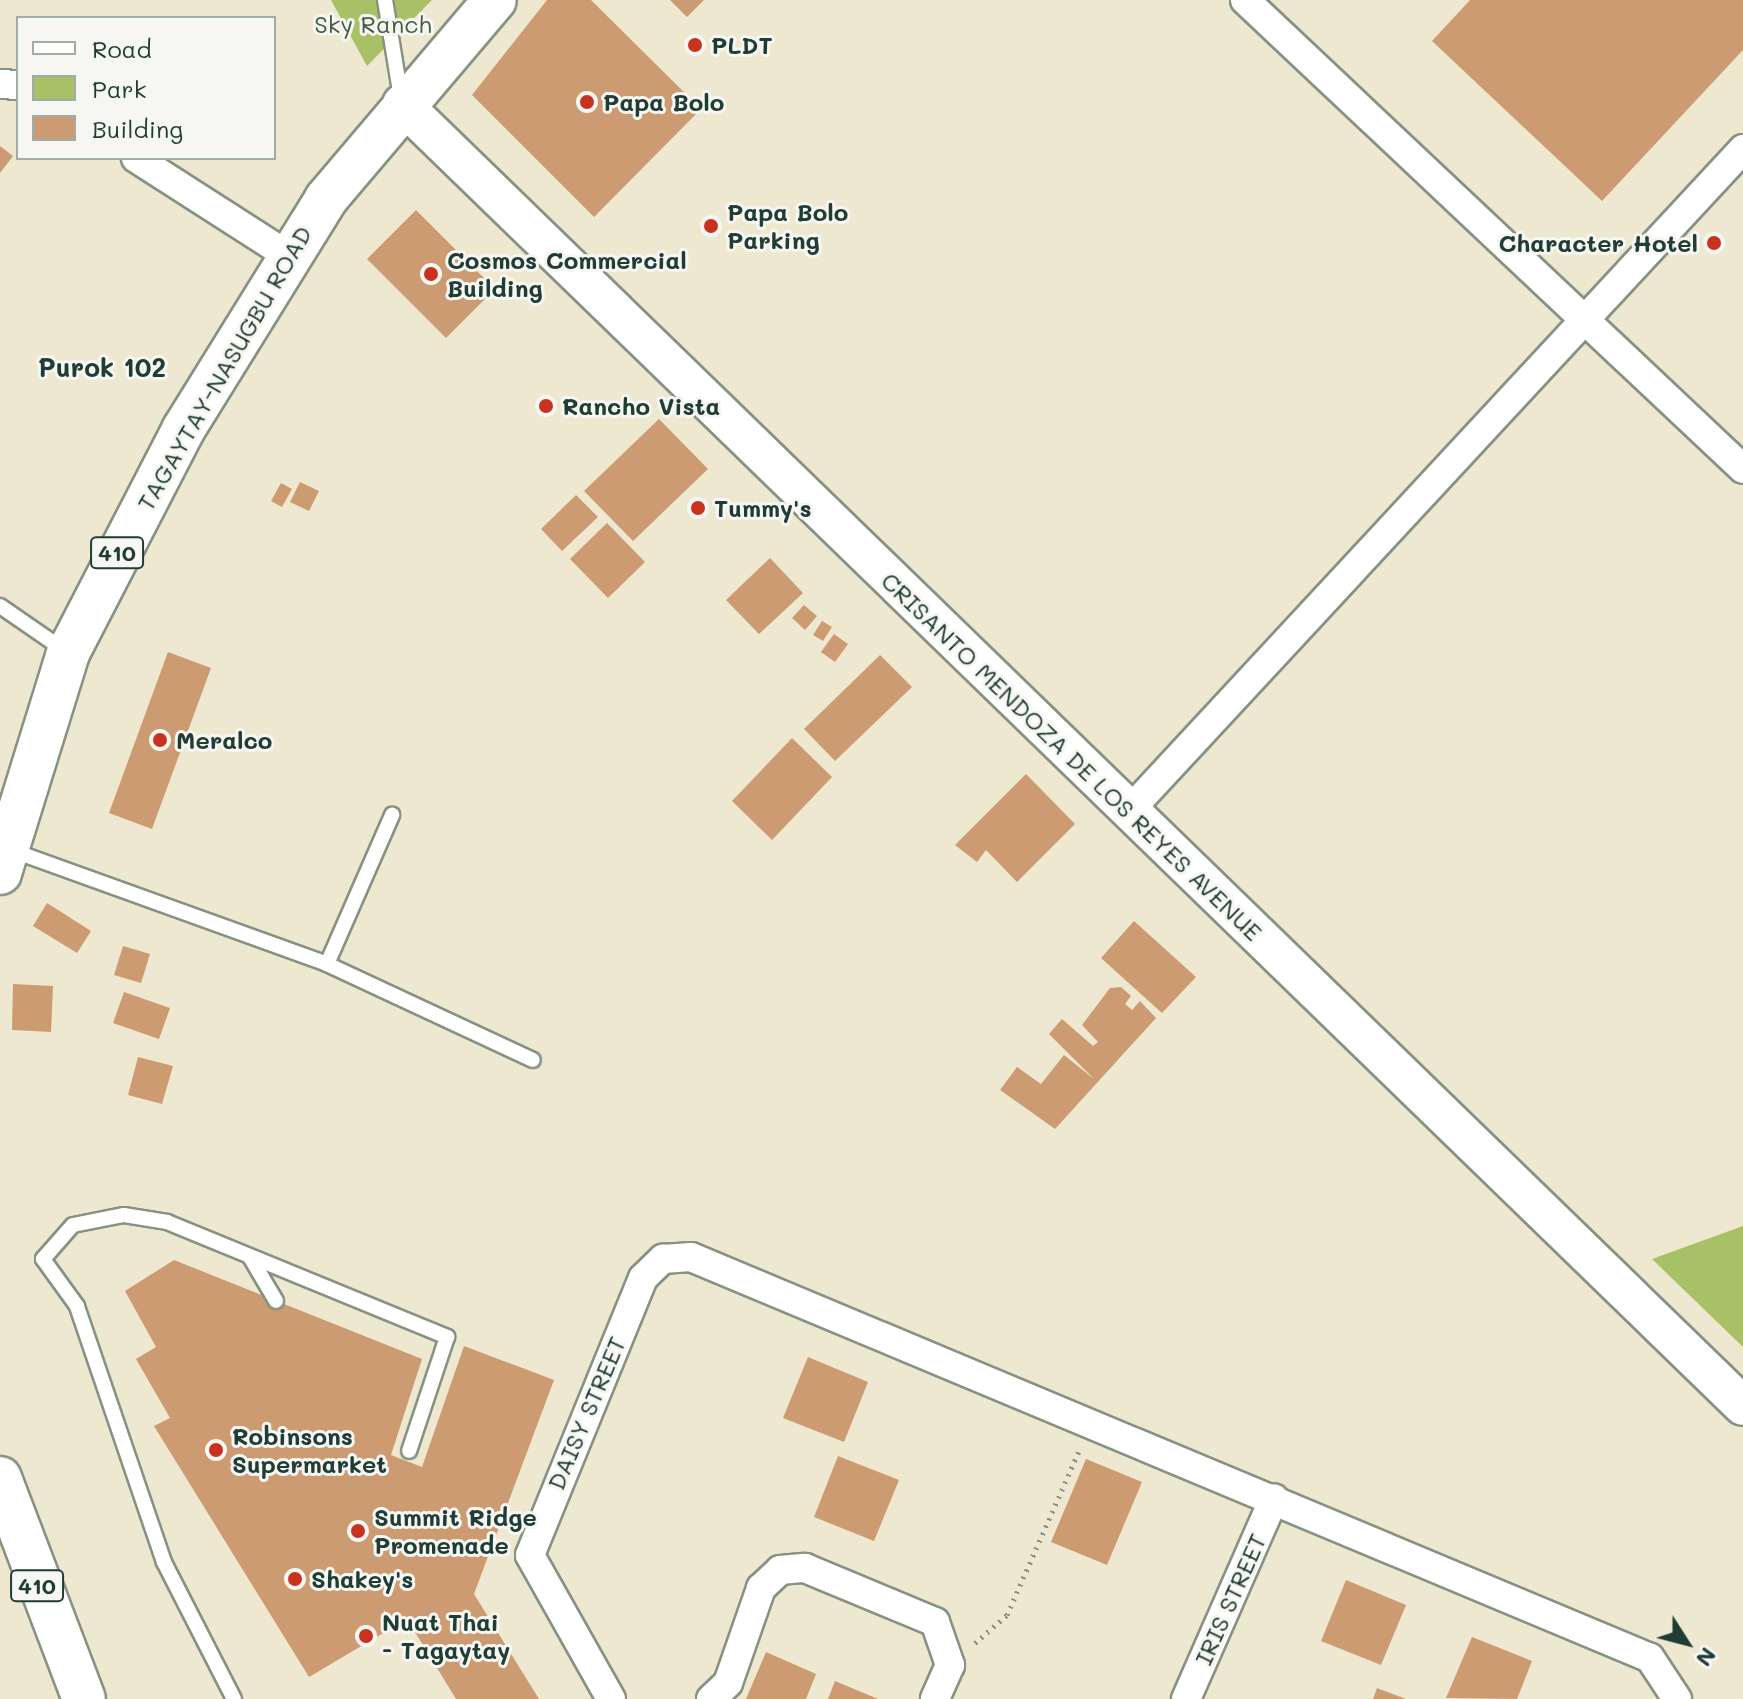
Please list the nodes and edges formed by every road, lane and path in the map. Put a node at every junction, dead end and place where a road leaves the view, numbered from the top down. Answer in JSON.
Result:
{"nodes":[{"id":1,"x":385,"y":0,"type":"edge"},
{"id":2,"x":495,"y":0,"type":"edge"},
{"id":3,"x":1245,"y":0,"type":"edge"},
{"id":4,"x":402,"y":104,"type":"junction"},
{"id":5,"x":1743,"y":149,"type":"edge"},
{"id":6,"x":139,"y":160,"type":"edge"},
{"id":7,"x":287,"y":255,"type":"junction"},
{"id":8,"x":1586,"y":320,"type":"junction"},
{"id":9,"x":1743,"y":469,"type":"edge"},
{"id":10,"x":0,"y":606,"type":"edge"},
{"id":11,"x":68,"y":653,"type":"junction"},
{"id":12,"x":1129,"y":811,"type":"junction"},
{"id":13,"x":392,"y":815,"type":"dead end"},
{"id":14,"x":3,"y":861,"type":"edge"},
{"id":15,"x":327,"y":964,"type":"junction"},
{"id":16,"x":533,"y":1060,"type":"dead end"},
{"id":17,"x":250,"y":1256,"type":"junction"},
{"id":18,"x":276,"y":1301,"type":"dead end"},
{"id":19,"x":1743,"y":1406,"type":"edge"},
{"id":20,"x":1091,"y":1423,"type":"junction"},
{"id":21,"x":409,"y":1451,"type":"dead end"},
{"id":22,"x":0,"y":1478,"type":"edge"},
{"id":23,"x":1274,"y":1499,"type":"junction"},
{"id":24,"x":950,"y":1665,"type":"junction"},
{"id":25,"x":1672,"y":1688,"type":"edge"},
{"id":26,"x":84,"y":1699,"type":"edge"},
{"id":27,"x":234,"y":1699,"type":"edge"},
{"id":28,"x":611,"y":1699,"type":"edge"},
{"id":29,"x":711,"y":1699,"type":"edge"},
{"id":30,"x":935,"y":1699,"type":"edge"},
{"id":31,"x":1186,"y":1699,"type":"edge"}],
"edges":[{"from":1,"to":4,"type":"lane"},
{"from":2,"to":4,"type":"main road","name":"TAGAYTAY-NASUGBU ROAD","number":"410"},
{"from":3,"to":8,"type":"street"},
{"from":4,"to":7,"type":"main road","name":"TAGAYTAY-NASUGBU ROAD","number":"410"},
{"from":4,"to":12,"type":"main road","name":"CRISANTO MENDOZA DE LOS REYES AVENUE"},
{"from":5,"to":8,"type":"street"},
{"from":6,"to":7,"type":"street"},
{"from":7,"to":11,"type":"main road","name":"TAGAYTAY-NASUGBU ROAD","number":"410"},
{"from":8,"to":9,"type":"street"},
{"from":8,"to":12,"type":"street"},
{"from":10,"to":11,"type":"lane"},
{"from":11,"to":14,"type":"main road","name":"TAGAYTAY-NASUGBU ROAD","number":"410"},
{"from":12,"to":19,"type":"main road","name":"CRISANTO MENDOZA DE LOS REYES AVENUE"},
{"from":13,"to":15,"type":"lane"},
{"from":14,"to":15,"type":"lane"},
{"from":15,"to":16,"type":"lane"},
{"from":17,"to":18,"type":"lane"},
{"from":17,"to":21,"type":"lane"},
{"from":17,"to":27,"type":"lane"},
{"from":20,"to":23,"type":"street"},
{"from":20,"to":24,"type":"path"},
{"from":20,"to":28,"type":"street","name":"DAISY STREET"},
{"from":22,"to":26,"type":"main road","number":"410"},
{"from":23,"to":25,"type":"street"},
{"from":23,"to":31,"type":"street","name":"IRIS STREET"},
{"from":24,"to":29,"type":"street"},
{"from":24,"to":30,"type":"street"}]}
